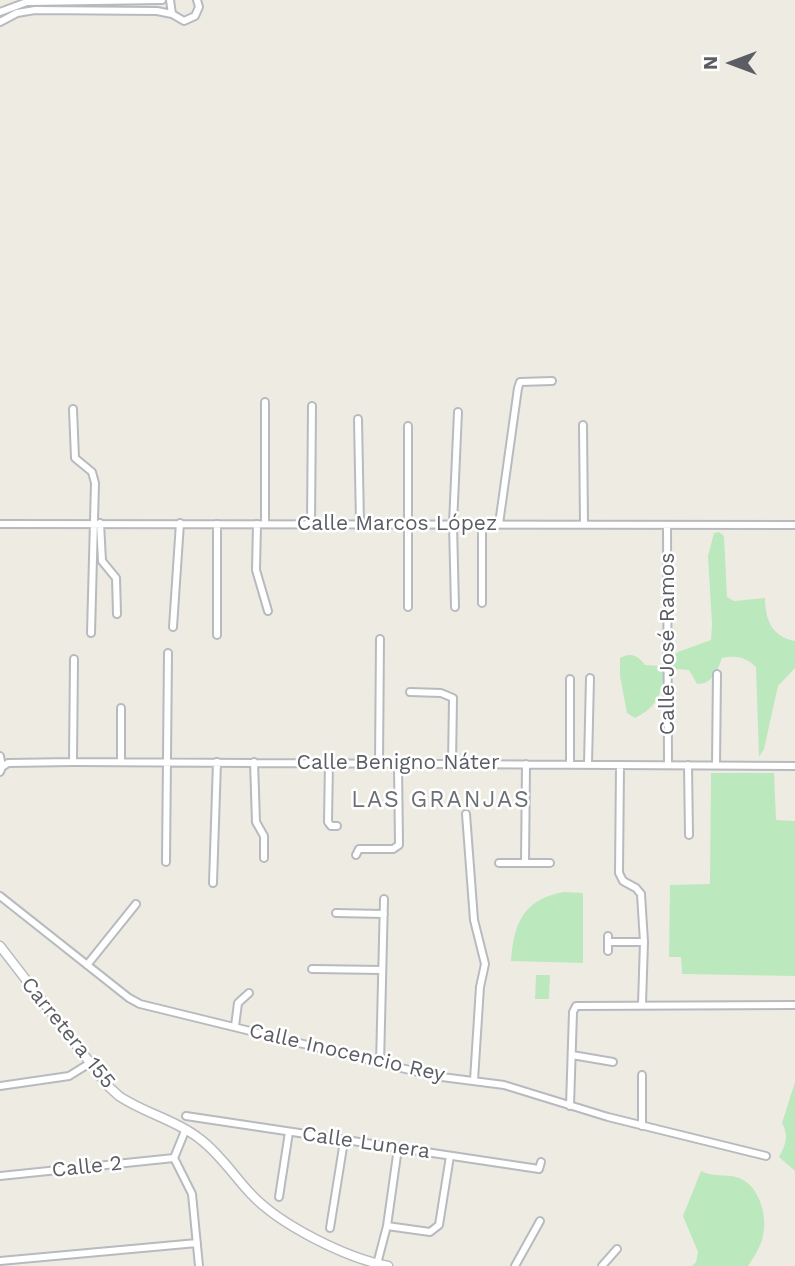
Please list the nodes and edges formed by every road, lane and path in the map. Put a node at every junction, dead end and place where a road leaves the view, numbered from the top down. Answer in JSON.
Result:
{"nodes":[{"id":1,"x":162,"y":0,"type":"edge"},
{"id":2,"x":170,"y":0,"type":"edge"},
{"id":3,"x":197,"y":0,"type":"edge"},
{"id":4,"x":0,"y":12,"type":"edge"},
{"id":5,"x":172,"y":14,"type":"junction"},
{"id":6,"x":0,"y":22,"type":"edge"},
{"id":7,"x":552,"y":381,"type":"dead end"},
{"id":8,"x":265,"y":402,"type":"dead end"},
{"id":9,"x":312,"y":406,"type":"dead end"},
{"id":10,"x":73,"y":410,"type":"dead end"},
{"id":11,"x":458,"y":412,"type":"dead end"},
{"id":12,"x":358,"y":419,"type":"dead end"},
{"id":13,"x":583,"y":425,"type":"dead end"},
{"id":14,"x":408,"y":426,"type":"dead end"},
{"id":15,"x":92,"y":523,"type":"junction"},
{"id":16,"x":100,"y":523,"type":"junction"},
{"id":17,"x":180,"y":523,"type":"junction"},
{"id":18,"x":217,"y":523,"type":"junction"},
{"id":19,"x":0,"y":524,"type":"edge"},
{"id":20,"x":261,"y":524,"type":"junction"},
{"id":21,"x":311,"y":524,"type":"junction"},
{"id":22,"x":360,"y":524,"type":"junction"},
{"id":23,"x":408,"y":524,"type":"junction"},
{"id":24,"x":453,"y":524,"type":"junction"},
{"id":25,"x":482,"y":524,"type":"junction"},
{"id":26,"x":499,"y":524,"type":"junction"},
{"id":27,"x":584,"y":524,"type":"junction"},
{"id":28,"x":667,"y":525,"type":"junction"},
{"id":29,"x":795,"y":525,"type":"edge"},
{"id":30,"x":482,"y":603,"type":"dead end"},
{"id":31,"x":408,"y":607,"type":"dead end"},
{"id":32,"x":454,"y":607,"type":"dead end"},
{"id":33,"x":268,"y":611,"type":"dead end"},
{"id":34,"x":117,"y":614,"type":"dead end"},
{"id":35,"x":173,"y":626,"type":"dead end"},
{"id":36,"x":91,"y":633,"type":"dead end"},
{"id":37,"x":217,"y":635,"type":"dead end"},
{"id":38,"x":380,"y":639,"type":"dead end"},
{"id":39,"x":168,"y":653,"type":"dead end"},
{"id":40,"x":74,"y":659,"type":"dead end"},
{"id":41,"x":717,"y":674,"type":"dead end"},
{"id":42,"x":590,"y":678,"type":"dead end"},
{"id":43,"x":570,"y":679,"type":"dead end"},
{"id":44,"x":410,"y":692,"type":"dead end"},
{"id":45,"x":121,"y":708,"type":"dead end"},
{"id":46,"x":0,"y":756,"type":"edge"},
{"id":47,"x":73,"y":762,"type":"junction"},
{"id":48,"x":121,"y":762,"type":"junction"},
{"id":49,"x":167,"y":762,"type":"junction"},
{"id":50,"x":217,"y":762,"type":"junction"},
{"id":51,"x":254,"y":762,"type":"junction"},
{"id":52,"x":329,"y":763,"type":"junction"},
{"id":53,"x":379,"y":763,"type":"junction"},
{"id":54,"x":398,"y":764,"type":"junction"},
{"id":55,"x":452,"y":764,"type":"junction"},
{"id":56,"x":526,"y":764,"type":"junction"},
{"id":57,"x":570,"y":764,"type":"junction"},
{"id":58,"x":587,"y":764,"type":"junction"},
{"id":59,"x":668,"y":764,"type":"junction"},
{"id":60,"x":620,"y":765,"type":"junction"},
{"id":61,"x":688,"y":765,"type":"junction"},
{"id":62,"x":716,"y":765,"type":"junction"},
{"id":63,"x":795,"y":766,"type":"edge"},
{"id":64,"x":1,"y":769,"type":"edge"},
{"id":65,"x":466,"y":814,"type":"dead end"},
{"id":66,"x":337,"y":826,"type":"dead end"},
{"id":67,"x":688,"y":835,"type":"dead end"},
{"id":68,"x":356,"y":855,"type":"dead end"},
{"id":69,"x":264,"y":858,"type":"dead end"},
{"id":70,"x":166,"y":862,"type":"dead end"},
{"id":71,"x":499,"y":863,"type":"dead end"},
{"id":72,"x":526,"y":863,"type":"junction"},
{"id":73,"x":550,"y":863,"type":"dead end"},
{"id":74,"x":213,"y":883,"type":"dead end"},
{"id":75,"x":0,"y":896,"type":"edge"},
{"id":76,"x":384,"y":899,"type":"dead end"},
{"id":77,"x":136,"y":904,"type":"dead end"},
{"id":78,"x":336,"y":913,"type":"dead end"},
{"id":79,"x":384,"y":914,"type":"junction"},
{"id":80,"x":644,"y":942,"type":"junction"},
{"id":81,"x":0,"y":946,"type":"edge"},
{"id":82,"x":608,"y":951,"type":"dead end"},
{"id":83,"x":87,"y":965,"type":"junction"},
{"id":84,"x":312,"y":969,"type":"dead end"},
{"id":85,"x":382,"y":970,"type":"junction"},
{"id":86,"x":249,"y":993,"type":"dead end"},
{"id":87,"x":642,"y":1004,"type":"junction"},
{"id":88,"x":795,"y":1005,"type":"edge"},
{"id":89,"x":235,"y":1026,"type":"junction"},
{"id":90,"x":572,"y":1055,"type":"junction"},
{"id":91,"x":614,"y":1062,"type":"dead end"},
{"id":92,"x":90,"y":1063,"type":"junction"},
{"id":93,"x":380,"y":1064,"type":"junction"},
{"id":94,"x":642,"y":1075,"type":"dead end"},
{"id":95,"x":474,"y":1080,"type":"junction"},
{"id":96,"x":0,"y":1086,"type":"edge"},
{"id":97,"x":570,"y":1106,"type":"junction"},
{"id":98,"x":186,"y":1116,"type":"dead end"},
{"id":99,"x":642,"y":1126,"type":"junction"},
{"id":100,"x":185,"y":1130,"type":"junction"},
{"id":101,"x":289,"y":1132,"type":"junction"},
{"id":102,"x":344,"y":1141,"type":"junction"},
{"id":103,"x":398,"y":1148,"type":"junction"},
{"id":104,"x":450,"y":1156,"type":"junction"},
{"id":105,"x":766,"y":1156,"type":"dead end"},
{"id":106,"x":174,"y":1158,"type":"junction"},
{"id":107,"x":541,"y":1162,"type":"dead end"},
{"id":108,"x":0,"y":1176,"type":"edge"},
{"id":109,"x":279,"y":1198,"type":"dead end"},
{"id":110,"x":540,"y":1221,"type":"dead end"},
{"id":111,"x":387,"y":1226,"type":"junction"},
{"id":112,"x":330,"y":1228,"type":"dead end"},
{"id":113,"x":197,"y":1243,"type":"junction"},
{"id":114,"x":617,"y":1249,"type":"dead end"},
{"id":115,"x":0,"y":1261,"type":"edge"},
{"id":116,"x":377,"y":1264,"type":"junction"},
{"id":117,"x":199,"y":1266,"type":"edge"},
{"id":118,"x":388,"y":1266,"type":"edge"},
{"id":119,"x":515,"y":1266,"type":"edge"},
{"id":120,"x":602,"y":1266,"type":"edge"}],
"edges":[{"from":1,"to":4,"type":"street"},
{"from":2,"to":5,"type":"street"},
{"from":3,"to":5,"type":"street"},
{"from":5,"to":6,"type":"street"},
{"from":7,"to":26,"type":"street"},
{"from":8,"to":20,"type":"street"},
{"from":9,"to":21,"type":"street"},
{"from":10,"to":15,"type":"street"},
{"from":11,"to":24,"type":"street"},
{"from":12,"to":22,"type":"street"},
{"from":13,"to":27,"type":"street"},
{"from":14,"to":23,"type":"street"},
{"from":15,"to":16,"type":"street","name":"Calle Marcos López"},
{"from":15,"to":19,"type":"street","name":"Calle Marcos López"},
{"from":15,"to":36,"type":"street"},
{"from":16,"to":17,"type":"street","name":"Calle Marcos López"},
{"from":16,"to":34,"type":"street"},
{"from":17,"to":18,"type":"street","name":"Calle Marcos López"},
{"from":17,"to":35,"type":"street"},
{"from":18,"to":20,"type":"street","name":"Calle Marcos López"},
{"from":18,"to":37,"type":"street"},
{"from":20,"to":21,"type":"street","name":"Calle Marcos López"},
{"from":20,"to":33,"type":"street"},
{"from":21,"to":22,"type":"street","name":"Calle Marcos López"},
{"from":22,"to":23,"type":"street","name":"Calle Marcos López"},
{"from":23,"to":24,"type":"street","name":"Calle Marcos López"},
{"from":23,"to":31,"type":"street"},
{"from":24,"to":25,"type":"street","name":"Calle Marcos López"},
{"from":24,"to":32,"type":"street"},
{"from":25,"to":26,"type":"street","name":"Calle Marcos López"},
{"from":25,"to":30,"type":"street"},
{"from":26,"to":27,"type":"street","name":"Calle Marcos López"},
{"from":27,"to":28,"type":"street","name":"Calle Marcos López"},
{"from":28,"to":29,"type":"street","name":"Calle Marcos López"},
{"from":28,"to":59,"type":"street","name":"Calle José Ramos"},
{"from":38,"to":53,"type":"street"},
{"from":39,"to":49,"type":"street"},
{"from":40,"to":47,"type":"street"},
{"from":41,"to":62,"type":"street"},
{"from":42,"to":58,"type":"street"},
{"from":43,"to":57,"type":"street"},
{"from":44,"to":55,"type":"street"},
{"from":45,"to":48,"type":"street"},
{"from":46,"to":64,"type":"street"},
{"from":47,"to":48,"type":"street","name":"Calle Benigno Náter"},
{"from":47,"to":64,"type":"street","name":"Calle Benigno Náter"},
{"from":48,"to":49,"type":"street","name":"Calle Benigno Náter"},
{"from":49,"to":50,"type":"street","name":"Calle Benigno Náter"},
{"from":49,"to":70,"type":"street"},
{"from":50,"to":51,"type":"street","name":"Calle Benigno Náter"},
{"from":50,"to":74,"type":"street"},
{"from":51,"to":52,"type":"street","name":"Calle Benigno Náter"},
{"from":51,"to":69,"type":"street"},
{"from":52,"to":53,"type":"street","name":"Calle Benigno Náter"},
{"from":52,"to":66,"type":"street"},
{"from":53,"to":54,"type":"street","name":"Calle Benigno Náter"},
{"from":54,"to":55,"type":"street","name":"Calle Benigno Náter"},
{"from":54,"to":68,"type":"street"},
{"from":55,"to":56,"type":"street","name":"Calle Benigno Náter"},
{"from":56,"to":57,"type":"street","name":"Calle Benigno Náter"},
{"from":56,"to":72,"type":"street"},
{"from":57,"to":58,"type":"street","name":"Calle Benigno Náter"},
{"from":58,"to":60,"type":"street","name":"Calle Benigno Náter"},
{"from":59,"to":60,"type":"street","name":"Calle Benigno Náter"},
{"from":59,"to":61,"type":"street","name":"Calle Benigno Náter"},
{"from":60,"to":80,"type":"street"},
{"from":61,"to":62,"type":"street","name":"Calle Benigno Náter"},
{"from":61,"to":67,"type":"street"},
{"from":62,"to":63,"type":"street","name":"Calle Benigno Náter"},
{"from":65,"to":95,"type":"street"},
{"from":71,"to":72,"type":"street"},
{"from":72,"to":73,"type":"street"},
{"from":75,"to":83,"type":"street","name":"Calle Inocencio Rey"},
{"from":76,"to":79,"type":"street"},
{"from":77,"to":83,"type":"street"},
{"from":78,"to":79,"type":"street"},
{"from":79,"to":85,"type":"street"},
{"from":80,"to":82,"type":"street"},
{"from":80,"to":87,"type":"street"},
{"from":81,"to":92,"type":"street","name":"Carretera 155"},
{"from":83,"to":89,"type":"street","name":"Calle Inocencio Rey"},
{"from":84,"to":85,"type":"street"},
{"from":85,"to":93,"type":"street"},
{"from":86,"to":89,"type":"street"},
{"from":87,"to":88,"type":"street"},
{"from":87,"to":90,"type":"street"},
{"from":89,"to":93,"type":"street","name":"Calle Inocencio Rey"},
{"from":90,"to":91,"type":"street"},
{"from":90,"to":97,"type":"street"},
{"from":92,"to":96,"type":"street"},
{"from":92,"to":100,"type":"street","name":"Carretera 155"},
{"from":93,"to":95,"type":"street","name":"Calle Inocencio Rey"},
{"from":94,"to":99,"type":"street"},
{"from":95,"to":97,"type":"street","name":"Calle Inocencio Rey"},
{"from":97,"to":99,"type":"street","name":"Calle Inocencio Rey"},
{"from":98,"to":101,"type":"street","name":"Calle Lunera"},
{"from":99,"to":105,"type":"street","name":"Calle Inocencio Rey"},
{"from":100,"to":106,"type":"street"},
{"from":100,"to":116,"type":"street","name":"Carretera 155"},
{"from":101,"to":102,"type":"street","name":"Calle Lunera"},
{"from":101,"to":109,"type":"street"},
{"from":102,"to":103,"type":"street","name":"Calle Lunera"},
{"from":102,"to":112,"type":"street"},
{"from":103,"to":104,"type":"street","name":"Calle Lunera"},
{"from":103,"to":111,"type":"street"},
{"from":104,"to":107,"type":"street","name":"Calle Lunera"},
{"from":104,"to":111,"type":"street"},
{"from":106,"to":108,"type":"street","name":"Calle 2"},
{"from":106,"to":113,"type":"street"},
{"from":110,"to":119,"type":"street"},
{"from":111,"to":116,"type":"street"},
{"from":113,"to":115,"type":"street"},
{"from":113,"to":117,"type":"street"},
{"from":114,"to":120,"type":"street"},
{"from":116,"to":118,"type":"street","name":"Carretera 155"}]}
